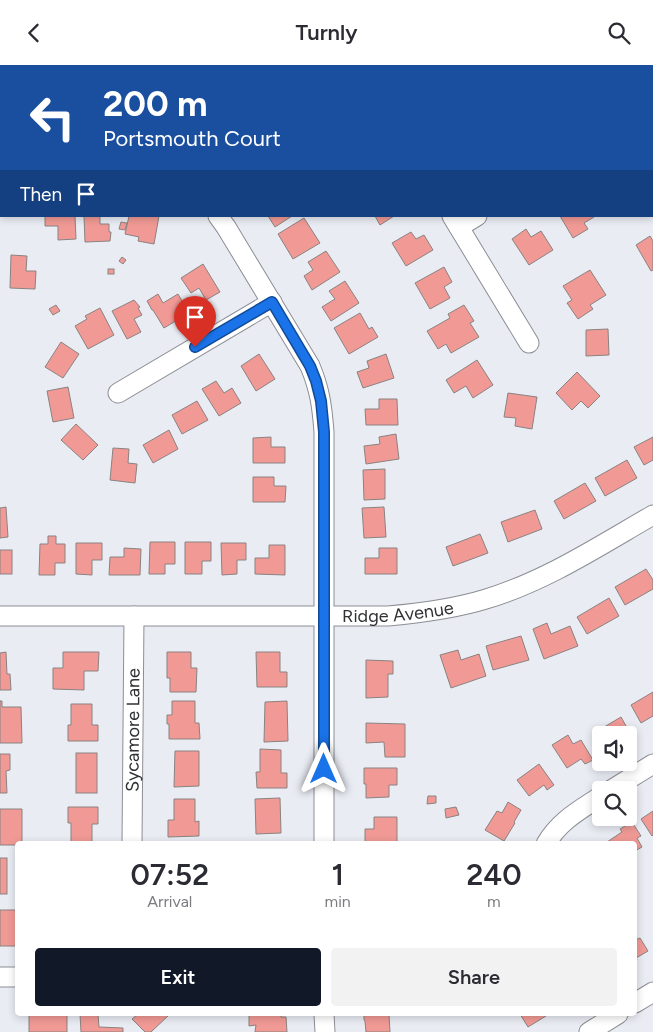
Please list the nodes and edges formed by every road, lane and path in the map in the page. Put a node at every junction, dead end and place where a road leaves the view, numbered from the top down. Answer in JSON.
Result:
{"nodes":[{"id":1,"x":219,"y":217,"type":"edge"},
{"id":2,"x":474,"y":217,"type":"edge"},
{"id":3,"x":456,"y":222,"type":"edge"},
{"id":4,"x":272,"y":302,"type":"junction"},
{"id":5,"x":529,"y":343,"type":"dead end"},
{"id":6,"x":118,"y":393,"type":"dead end"},
{"id":7,"x":653,"y":515,"type":"edge"},
{"id":8,"x":0,"y":616,"type":"edge"},
{"id":9,"x":324,"y":616,"type":"junction"},
{"id":10,"x":134,"y":617,"type":"junction"},
{"id":11,"x":653,"y":764,"type":"edge"},
{"id":12,"x":626,"y":781,"type":"edge"},
{"id":13,"x":592,"y":802,"type":"edge"},
{"id":14,"x":132,"y":841,"type":"edge"},
{"id":15,"x":324,"y":841,"type":"edge"},
{"id":16,"x":548,"y":841,"type":"edge"},
{"id":17,"x":0,"y":977,"type":"edge"},
{"id":18,"x":15,"y":977,"type":"edge"},
{"id":19,"x":653,"y":992,"type":"edge"},
{"id":20,"x":637,"y":1002,"type":"edge"},
{"id":21,"x":324,"y":1016,"type":"edge"},
{"id":22,"x":613,"y":1016,"type":"edge"},
{"id":23,"x":594,"y":1024,"type":"edge"},
{"id":24,"x":324,"y":1032,"type":"edge"}],
"edges":[{"from":1,"to":4,"type":"street"},
{"from":2,"to":3,"type":"street"},
{"from":3,"to":5,"type":"street"},
{"from":4,"to":6,"type":"street"},
{"from":4,"to":9,"type":"street"},
{"from":7,"to":9,"type":"street","name":"Ridge Avenue"},
{"from":8,"to":10,"type":"street","name":"Ridge Avenue"},
{"from":9,"to":10,"type":"street","name":"Ridge Avenue"},
{"from":9,"to":15,"type":"street"},
{"from":10,"to":14,"type":"street","name":"Sycamore Lane"},
{"from":11,"to":12,"type":"street"},
{"from":13,"to":16,"type":"street"},
{"from":17,"to":18,"type":"street"},
{"from":19,"to":20,"type":"street"},
{"from":21,"to":24,"type":"street"},
{"from":22,"to":23,"type":"street"}]}
